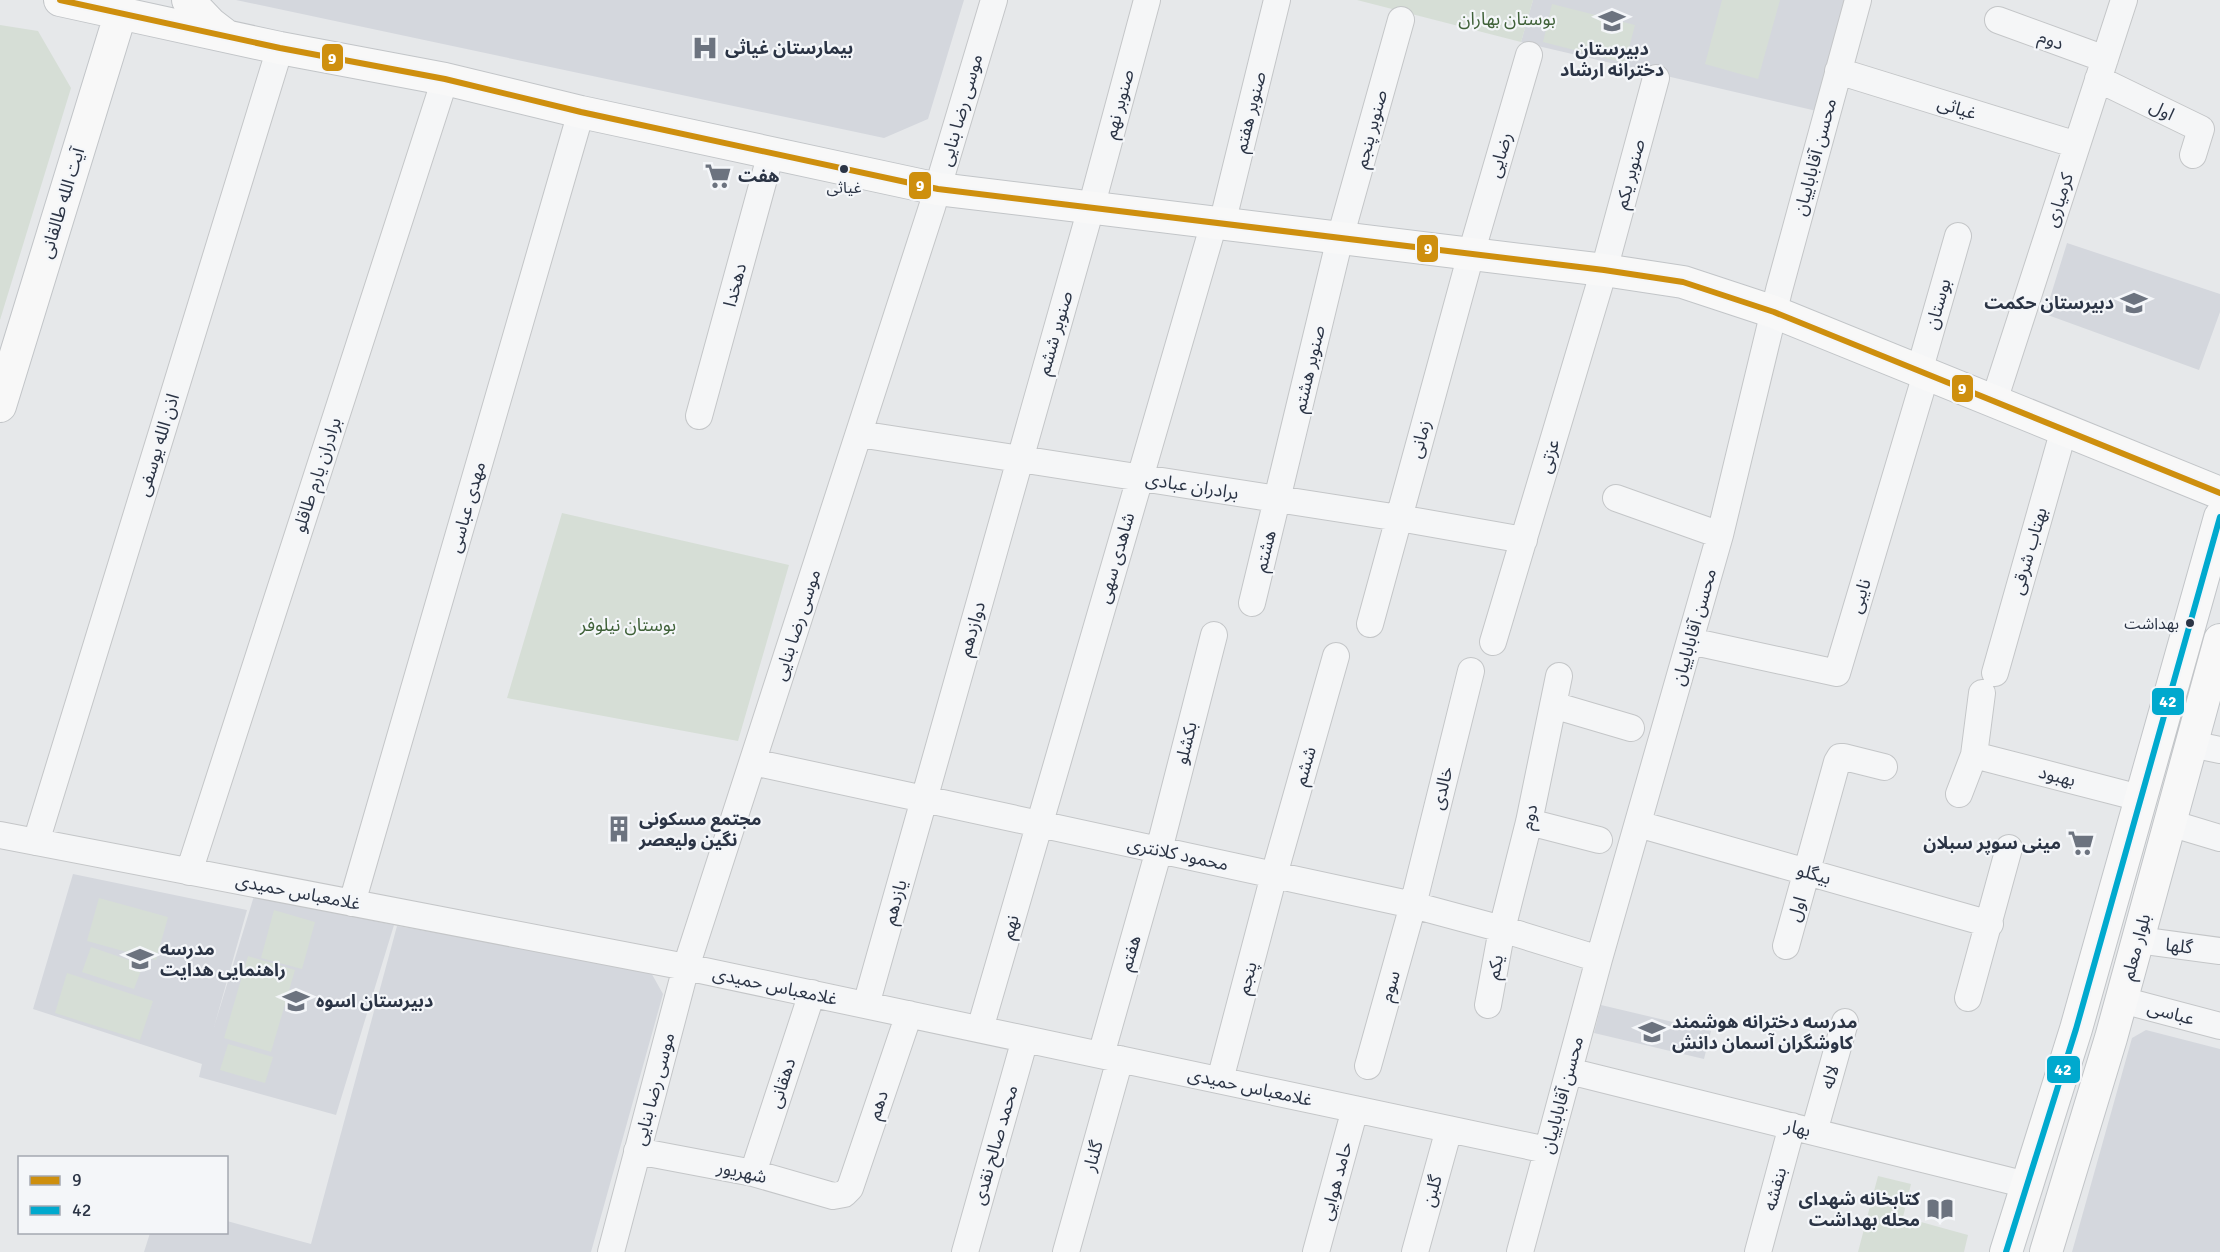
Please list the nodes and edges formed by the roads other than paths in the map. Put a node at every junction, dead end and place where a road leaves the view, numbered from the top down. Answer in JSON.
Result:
{"nodes":[{"id":1,"x":60,"y":0,"type":"edge"},
{"id":2,"x":188,"y":0,"type":"edge"},
{"id":3,"x":994,"y":0,"type":"edge"},
{"id":4,"x":1147,"y":0,"type":"edge"},
{"id":5,"x":1277,"y":0,"type":"edge"},
{"id":6,"x":1858,"y":0,"type":"edge"},
{"id":7,"x":2124,"y":0,"type":"edge"},
{"id":8,"x":123,"y":6,"type":"edge"},
{"id":9,"x":1401,"y":20,"type":"dead end"},
{"id":10,"x":1998,"y":20,"type":"dead end"},
{"id":11,"x":228,"y":36,"type":"junction"},
{"id":12,"x":280,"y":48,"type":"junction"},
{"id":13,"x":1529,"y":55,"type":"dead end"},
{"id":14,"x":2101,"y":69,"type":"junction"},
{"id":15,"x":1838,"y":71,"type":"junction"},
{"id":16,"x":1656,"y":78,"type":"dead end"},
{"id":17,"x":445,"y":79,"type":"junction"},
{"id":18,"x":581,"y":112,"type":"junction"},
{"id":19,"x":2077,"y":145,"type":"junction"},
{"id":20,"x":771,"y":153,"type":"junction"},
{"id":21,"x":2193,"y":155,"type":"dead end"},
{"id":22,"x":938,"y":189,"type":"junction"},
{"id":23,"x":1090,"y":208,"type":"junction"},
{"id":24,"x":1218,"y":223,"type":"junction"},
{"id":25,"x":1958,"y":236,"type":"dead end"},
{"id":26,"x":1340,"y":238,"type":"junction"},
{"id":27,"x":1471,"y":254,"type":"junction"},
{"id":28,"x":1604,"y":270,"type":"junction"},
{"id":29,"x":1774,"y":312,"type":"junction"},
{"id":30,"x":1923,"y":373,"type":"junction"},
{"id":31,"x":1994,"y":401,"type":"junction"},
{"id":32,"x":0,"y":406,"type":"edge"},
{"id":33,"x":699,"y":416,"type":"dead end"},
{"id":34,"x":2064,"y":429,"type":"junction"},
{"id":35,"x":859,"y":434,"type":"junction"},
{"id":36,"x":1020,"y":459,"type":"junction"},
{"id":37,"x":1140,"y":477,"type":"junction"},
{"id":38,"x":2220,"y":493,"type":"edge"},
{"id":39,"x":1616,"y":498,"type":"dead end"},
{"id":40,"x":1278,"y":500,"type":"junction"},
{"id":41,"x":2220,"y":517,"type":"edge"},
{"id":42,"x":1399,"y":518,"type":"junction"},
{"id":43,"x":1720,"y":535,"type":"junction"},
{"id":44,"x":1524,"y":540,"type":"junction"},
{"id":45,"x":1252,"y":603,"type":"dead end"},
{"id":46,"x":1370,"y":624,"type":"dead end"},
{"id":47,"x":1214,"y":635,"type":"dead end"},
{"id":48,"x":2220,"y":640,"type":"edge"},
{"id":49,"x":1690,"y":641,"type":"junction"},
{"id":50,"x":1493,"y":642,"type":"dead end"},
{"id":51,"x":1336,"y":656,"type":"dead end"},
{"id":52,"x":1471,"y":670,"type":"dead end"},
{"id":53,"x":1559,"y":676,"type":"dead end"},
{"id":54,"x":1553,"y":705,"type":"junction"},
{"id":55,"x":1631,"y":728,"type":"dead end"},
{"id":56,"x":2205,"y":747,"type":"edge"},
{"id":57,"x":1974,"y":755,"type":"junction"},
{"id":58,"x":753,"y":762,"type":"junction"},
{"id":59,"x":1884,"y":766,"type":"dead end"},
{"id":60,"x":1959,"y":794,"type":"dead end"},
{"id":61,"x":2140,"y":798,"type":"junction"},
{"id":62,"x":924,"y":800,"type":"junction"},
{"id":63,"x":1529,"y":822,"type":"junction"},
{"id":64,"x":2170,"y":823,"type":"junction"},
{"id":65,"x":1638,"y":824,"type":"junction"},
{"id":66,"x":1039,"y":825,"type":"junction"},
{"id":67,"x":0,"y":835,"type":"edge"},
{"id":68,"x":2220,"y":838,"type":"edge"},
{"id":69,"x":1599,"y":840,"type":"dead end"},
{"id":70,"x":36,"y":842,"type":"junction"},
{"id":71,"x":2010,"y":848,"type":"dead end"},
{"id":72,"x":1159,"y":850,"type":"junction"},
{"id":73,"x":189,"y":872,"type":"junction"},
{"id":74,"x":1808,"y":872,"type":"junction"},
{"id":75,"x":1274,"y":875,"type":"junction"},
{"id":76,"x":352,"y":903,"type":"junction"},
{"id":77,"x":1413,"y":905,"type":"junction"},
{"id":78,"x":1990,"y":924,"type":"junction"},
{"id":79,"x":1502,"y":929,"type":"junction"},
{"id":80,"x":2138,"y":940,"type":"junction"},
{"id":81,"x":1786,"y":946,"type":"dead end"},
{"id":82,"x":2220,"y":951,"type":"edge"},
{"id":83,"x":1599,"y":960,"type":"junction"},
{"id":84,"x":687,"y":967,"type":"junction"},
{"id":85,"x":812,"y":993,"type":"junction"},
{"id":86,"x":1968,"y":998,"type":"dead end"},
{"id":87,"x":2122,"y":999,"type":"junction"},
{"id":88,"x":866,"y":1005,"type":"junction"},
{"id":89,"x":1488,"y":1005,"type":"dead end"},
{"id":90,"x":909,"y":1014,"type":"junction"},
{"id":91,"x":1845,"y":1022,"type":"dead end"},
{"id":92,"x":2220,"y":1026,"type":"edge"},
{"id":93,"x":980,"y":1029,"type":"junction"},
{"id":94,"x":1025,"y":1039,"type":"junction"},
{"id":95,"x":1111,"y":1057,"type":"junction"},
{"id":96,"x":1368,"y":1066,"type":"dead end"},
{"id":97,"x":1569,"y":1071,"type":"junction"},
{"id":98,"x":1220,"y":1080,"type":"junction"},
{"id":99,"x":1355,"y":1110,"type":"junction"},
{"id":100,"x":1449,"y":1129,"type":"junction"},
{"id":101,"x":1803,"y":1129,"type":"junction"},
{"id":102,"x":1547,"y":1150,"type":"junction"},
{"id":103,"x":638,"y":1151,"type":"junction"},
{"id":104,"x":753,"y":1173,"type":"junction"},
{"id":105,"x":2027,"y":1185,"type":"junction"},
{"id":106,"x":844,"y":1194,"type":"joint"},
{"id":107,"x":611,"y":1252,"type":"edge"},
{"id":108,"x":965,"y":1252,"type":"edge"},
{"id":109,"x":1066,"y":1252,"type":"edge"},
{"id":110,"x":1316,"y":1252,"type":"edge"},
{"id":111,"x":1415,"y":1252,"type":"edge"},
{"id":112,"x":1520,"y":1252,"type":"edge"},
{"id":113,"x":1758,"y":1252,"type":"edge"},
{"id":114,"x":2006,"y":1252,"type":"edge"},
{"id":115,"x":2046,"y":1252,"type":"edge"}],
"edges":[{"from":1,"to":8,"type":"main road"},
{"from":2,"to":11,"type":"main road"},
{"from":3,"to":22,"type":"street","name":"موسی رضا بنایی"},
{"from":4,"to":23,"type":"street","name":"صنوبر نهم"},
{"from":5,"to":24,"type":"street","name":"صنوبر هفتم"},
{"from":6,"to":15,"type":"street","name":"محسن آقاباباییان"},
{"from":7,"to":14,"type":"street","name":"کرمیاری"},
{"from":8,"to":11,"type":"main road"},
{"from":8,"to":32,"type":"main road","name":"آیت الله طالقانی"},
{"from":9,"to":26,"type":"street","name":"صنوبر پنجم"},
{"from":10,"to":14,"type":"street","name":"دوم"},
{"from":11,"to":12,"type":"main road"},
{"from":12,"to":17,"type":"main road"},
{"from":12,"to":70,"type":"street","name":"اذن الله یوسفی"},
{"from":13,"to":27,"type":"street","name":"رضایی"},
{"from":14,"to":19,"type":"street","name":"کرمیاری"},
{"from":14,"to":21,"type":"street","name":"اول"},
{"from":15,"to":19,"type":"street","name":"غیاثی"},
{"from":15,"to":29,"type":"street","name":"محسن آقاباباییان"},
{"from":16,"to":28,"type":"street","name":"صنوبر یکم"},
{"from":17,"to":18,"type":"main road"},
{"from":17,"to":73,"type":"street","name":"برادران یارم طاقلو"},
{"from":18,"to":20,"type":"main road"},
{"from":18,"to":76,"type":"street","name":"مهدی عباسی"},
{"from":19,"to":31,"type":"street","name":"کرمیاری"},
{"from":20,"to":22,"type":"main road"},
{"from":20,"to":33,"type":"street","name":"دهخدا"},
{"from":22,"to":23,"type":"main road"},
{"from":22,"to":35,"type":"street","name":"موسی رضا بنایی"},
{"from":23,"to":24,"type":"main road"},
{"from":23,"to":36,"type":"street","name":"صنوبر ششم"},
{"from":24,"to":26,"type":"main road"},
{"from":24,"to":37,"type":"street","name":"شاهدی سهی"},
{"from":25,"to":30,"type":"street","name":"بوستان"},
{"from":26,"to":27,"type":"main road"},
{"from":26,"to":40,"type":"street","name":"صنوبر هشتم"},
{"from":27,"to":28,"type":"main road"},
{"from":27,"to":42,"type":"street","name":"زمانی"},
{"from":28,"to":29,"type":"main road"},
{"from":28,"to":44,"type":"street","name":"عزتی"},
{"from":29,"to":30,"type":"main road"},
{"from":29,"to":43,"type":"street","name":"محسن آقاباباییان"},
{"from":30,"to":31,"type":"main road"},
{"from":30,"to":49,"type":"street","name":"نایبی"},
{"from":31,"to":34,"type":"main road"},
{"from":34,"to":38,"type":"main road"},
{"from":34,"to":57,"type":"street","name":"بهتاب شرقی"},
{"from":35,"to":36,"type":"street","name":"برادران عبادی"},
{"from":35,"to":58,"type":"street","name":"موسی رضا بنایی"},
{"from":36,"to":37,"type":"street","name":"برادران عبادی"},
{"from":36,"to":62,"type":"street","name":"دوازدهم"},
{"from":37,"to":40,"type":"street","name":"برادران عبادی"},
{"from":37,"to":66,"type":"street","name":"شاهدی سهی"},
{"from":39,"to":43,"type":"street"},
{"from":40,"to":42,"type":"street","name":"برادران عبادی"},
{"from":40,"to":45,"type":"street","name":"هشتم"},
{"from":41,"to":61,"type":"main road","name":"بلوار معلم"},
{"from":42,"to":44,"type":"street","name":"برادران عبادی"},
{"from":42,"to":46,"type":"street","name":"زمانی"},
{"from":43,"to":49,"type":"street","name":"محسن آقاباباییان"},
{"from":44,"to":50,"type":"street","name":"عزتی"},
{"from":47,"to":72,"type":"street","name":"بکشلو"},
{"from":48,"to":56,"type":"main road","name":"بلوار معلم"},
{"from":49,"to":65,"type":"street","name":"محسن آقاباباییان"},
{"from":51,"to":75,"type":"street","name":"ششم"},
{"from":52,"to":77,"type":"street","name":"خالدی"},
{"from":53,"to":54,"type":"street","name":"دوم"},
{"from":54,"to":55,"type":"street"},
{"from":54,"to":63,"type":"street","name":"دوم"},
{"from":56,"to":64,"type":"main road","name":"بلوار معلم"},
{"from":57,"to":60,"type":"street","name":"بهتاب شرقی"},
{"from":57,"to":61,"type":"street","name":"بهبود"},
{"from":58,"to":62,"type":"street","name":"محمود کلانتری"},
{"from":58,"to":84,"type":"street","name":"موسی رضا بنایی"},
{"from":59,"to":74,"type":"street"},
{"from":61,"to":105,"type":"main road","name":"بلوار معلم"},
{"from":62,"to":66,"type":"street","name":"محمود کلانتری"},
{"from":62,"to":88,"type":"street","name":"یازدهم"},
{"from":63,"to":69,"type":"street"},
{"from":63,"to":79,"type":"street","name":"دوم"},
{"from":64,"to":68,"type":"street"},
{"from":64,"to":80,"type":"main road","name":"بلوار معلم"},
{"from":65,"to":74,"type":"street","name":"بیگلو"},
{"from":65,"to":83,"type":"street","name":"محسن آقاباباییان"},
{"from":66,"to":72,"type":"street","name":"محمود کلانتری"},
{"from":66,"to":93,"type":"street","name":"نهم"},
{"from":67,"to":70,"type":"street","name":"غلامعباس حمیدی"},
{"from":70,"to":73,"type":"street","name":"غلامعباس حمیدی"},
{"from":71,"to":78,"type":"street"},
{"from":72,"to":75,"type":"street","name":"محمود کلانتری"},
{"from":72,"to":95,"type":"street","name":"هفتم"},
{"from":73,"to":76,"type":"street","name":"غلامعباس حمیدی"},
{"from":74,"to":78,"type":"street","name":"بیگلو"},
{"from":74,"to":81,"type":"street","name":"اول"},
{"from":75,"to":77,"type":"street","name":"محمود کلانتری"},
{"from":75,"to":98,"type":"street","name":"پنجم"},
{"from":76,"to":84,"type":"street","name":"غلامعباس حمیدی"},
{"from":77,"to":79,"type":"street","name":"محمود کلانتری"},
{"from":77,"to":96,"type":"street","name":"سوم"},
{"from":78,"to":86,"type":"street"},
{"from":79,"to":83,"type":"street","name":"محمود کلانتری"},
{"from":79,"to":89,"type":"street","name":"یکم"},
{"from":80,"to":82,"type":"street","name":"گلها"},
{"from":80,"to":87,"type":"main road","name":"بلوار معلم"},
{"from":83,"to":97,"type":"street","name":"محسن آقاباباییان"},
{"from":84,"to":85,"type":"street","name":"غلامعباس حمیدی"},
{"from":84,"to":103,"type":"street","name":"موسی رضا بنایی"},
{"from":85,"to":88,"type":"street","name":"غلامعباس حمیدی"},
{"from":85,"to":104,"type":"street","name":"دهقانی"},
{"from":87,"to":92,"type":"street","name":"عباسی"},
{"from":87,"to":115,"type":"main road","name":"بلوار معلم"},
{"from":88,"to":90,"type":"street","name":"غلامعباس حمیدی"},
{"from":90,"to":93,"type":"street","name":"غلامعباس حمیدی"},
{"from":90,"to":106,"type":"street","name":"دهم"},
{"from":91,"to":101,"type":"street","name":"لاله"},
{"from":93,"to":94,"type":"street","name":"غلامعباس حمیدی"},
{"from":94,"to":95,"type":"street","name":"غلامعباس حمیدی"},
{"from":94,"to":108,"type":"street","name":"محمد صالح نقدی"},
{"from":95,"to":98,"type":"street","name":"غلامعباس حمیدی"},
{"from":95,"to":109,"type":"street","name":"گلنار"},
{"from":97,"to":101,"type":"street","name":"بهار"},
{"from":97,"to":102,"type":"street","name":"محسن آقاباباییان"},
{"from":98,"to":99,"type":"street","name":"غلامعباس حمیدی"},
{"from":99,"to":100,"type":"street","name":"غلامعباس حمیدی"},
{"from":99,"to":110,"type":"street","name":"حامد هوایی"},
{"from":100,"to":102,"type":"street","name":"غلامعباس حمیدی"},
{"from":100,"to":111,"type":"street","name":"گلبن"},
{"from":101,"to":105,"type":"street","name":"بهار"},
{"from":101,"to":113,"type":"street","name":"بنفشه"},
{"from":102,"to":112,"type":"street","name":"محسن آقاباباییان"},
{"from":103,"to":104,"type":"street","name":"شهریور"},
{"from":103,"to":107,"type":"street","name":"موسی رضا بنایی"},
{"from":104,"to":106,"type":"street","name":"شهریور"},
{"from":105,"to":114,"type":"main road","name":"بلوار معلم"}]}
